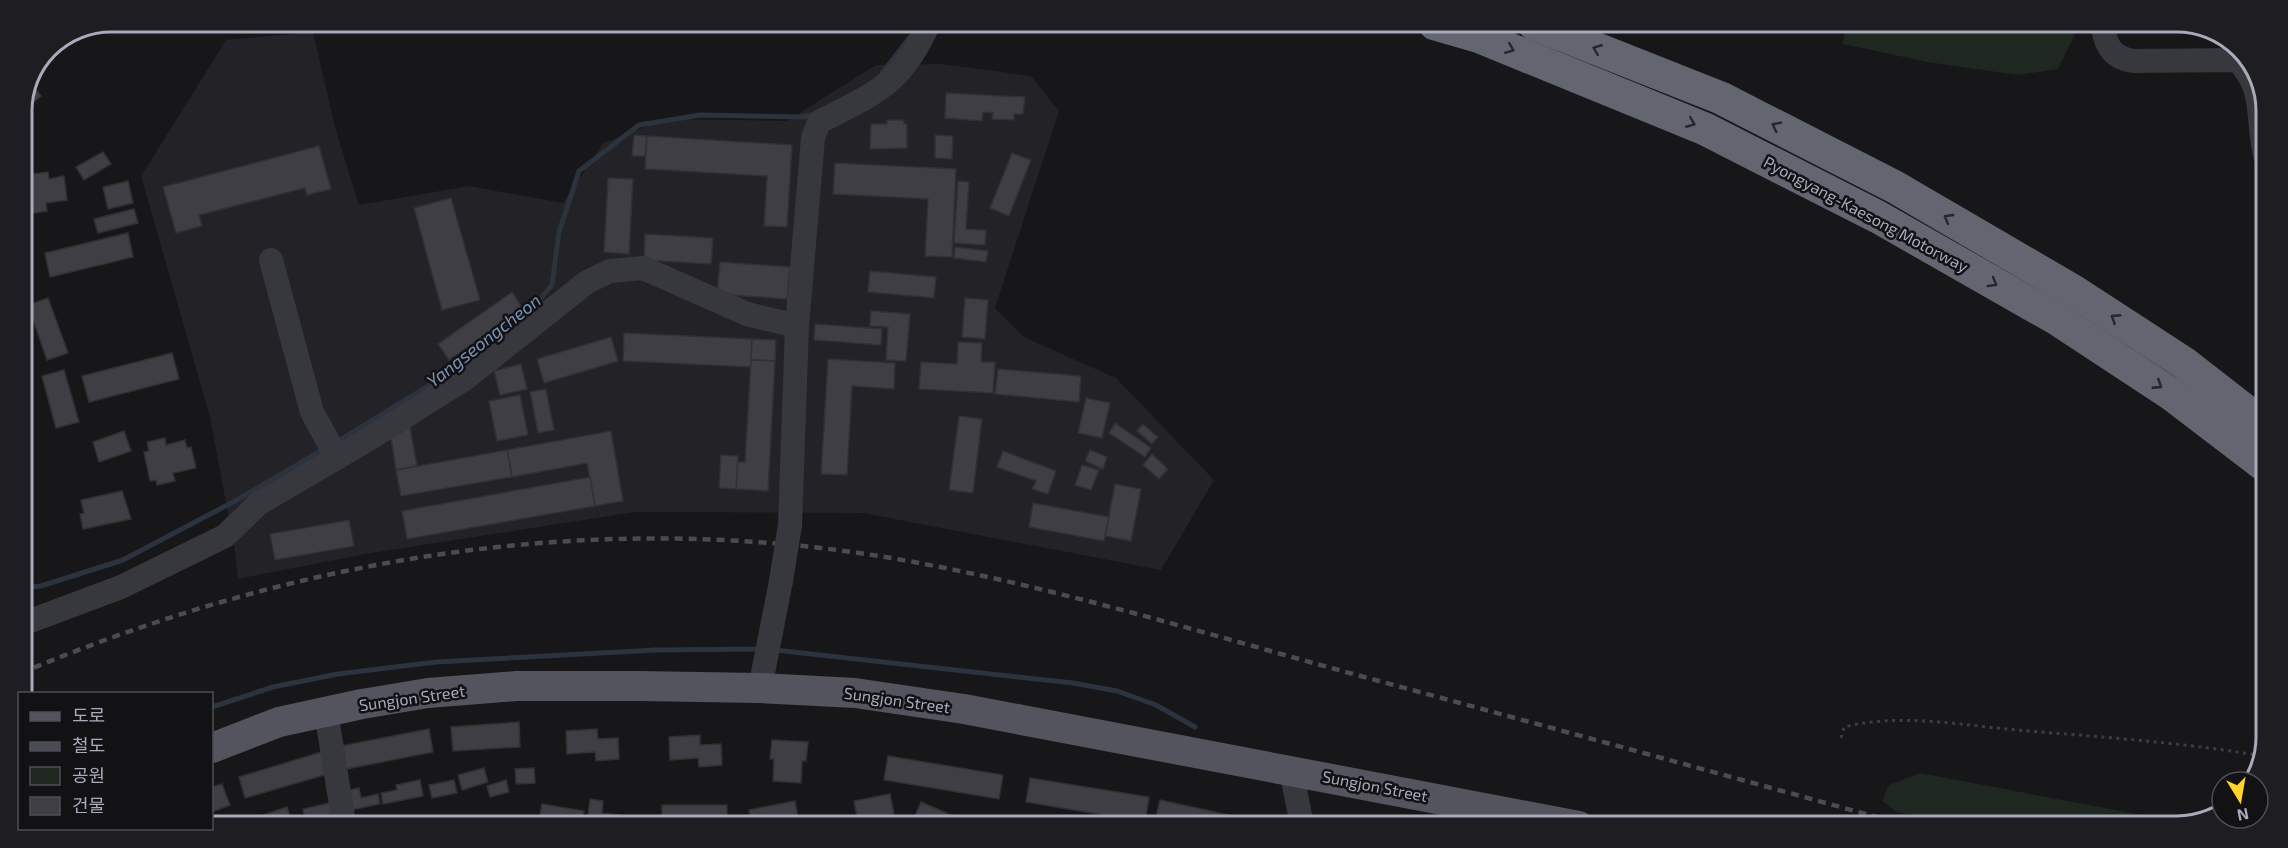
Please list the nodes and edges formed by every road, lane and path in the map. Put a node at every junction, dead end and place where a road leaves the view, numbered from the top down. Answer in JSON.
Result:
{"nodes":[{"id":1,"x":925,"y":32,"type":"edge"},
{"id":2,"x":1463,"y":32,"type":"edge"},
{"id":3,"x":1554,"y":32,"type":"edge"},
{"id":4,"x":2105,"y":32,"type":"edge"},
{"id":5,"x":2246,"y":72,"type":"edge"},
{"id":6,"x":271,"y":260,"type":"dead end"},
{"id":7,"x":797,"y":326,"type":"junction"},
{"id":8,"x":2256,"y":419,"type":"edge"},
{"id":9,"x":332,"y":450,"type":"junction"},
{"id":10,"x":2256,"y":459,"type":"edge"},
{"id":11,"x":32,"y":620,"type":"edge"},
{"id":12,"x":764,"y":664,"type":"junction"},
{"id":13,"x":326,"y":712,"type":"junction"},
{"id":14,"x":1841,"y":738,"type":"dead end"},
{"id":15,"x":213,"y":748,"type":"edge"},
{"id":16,"x":2254,"y":755,"type":"edge"},
{"id":17,"x":1291,"y":770,"type":"junction"},
{"id":18,"x":343,"y":816,"type":"edge"},
{"id":19,"x":1300,"y":816,"type":"edge"},
{"id":20,"x":1528,"y":816,"type":"edge"}],
"edges":[{"from":1,"to":7,"type":"street"},
{"from":2,"to":10,"type":"highway","name":"Pyongyang-Kaesong Motorway","one_way":true},
{"from":8,"to":3,"type":"highway","name":"Pyongyang-Kaesong Motorway","one_way":true},
{"from":4,"to":5,"type":"street"},
{"from":6,"to":9,"type":"street"},
{"from":7,"to":9,"type":"street"},
{"from":7,"to":12,"type":"street","bridge":true},
{"from":9,"to":11,"type":"street"},
{"from":12,"to":13,"type":"main road","name":"Sungjon Street"},
{"from":12,"to":17,"type":"main road","name":"Sungjon Street"},
{"from":13,"to":15,"type":"main road","name":"Sungjon Street"},
{"from":13,"to":18,"type":"street"},
{"from":14,"to":16,"type":"path"},
{"from":17,"to":19,"type":"street"},
{"from":17,"to":20,"type":"main road","name":"Sungjon Street"}]}
